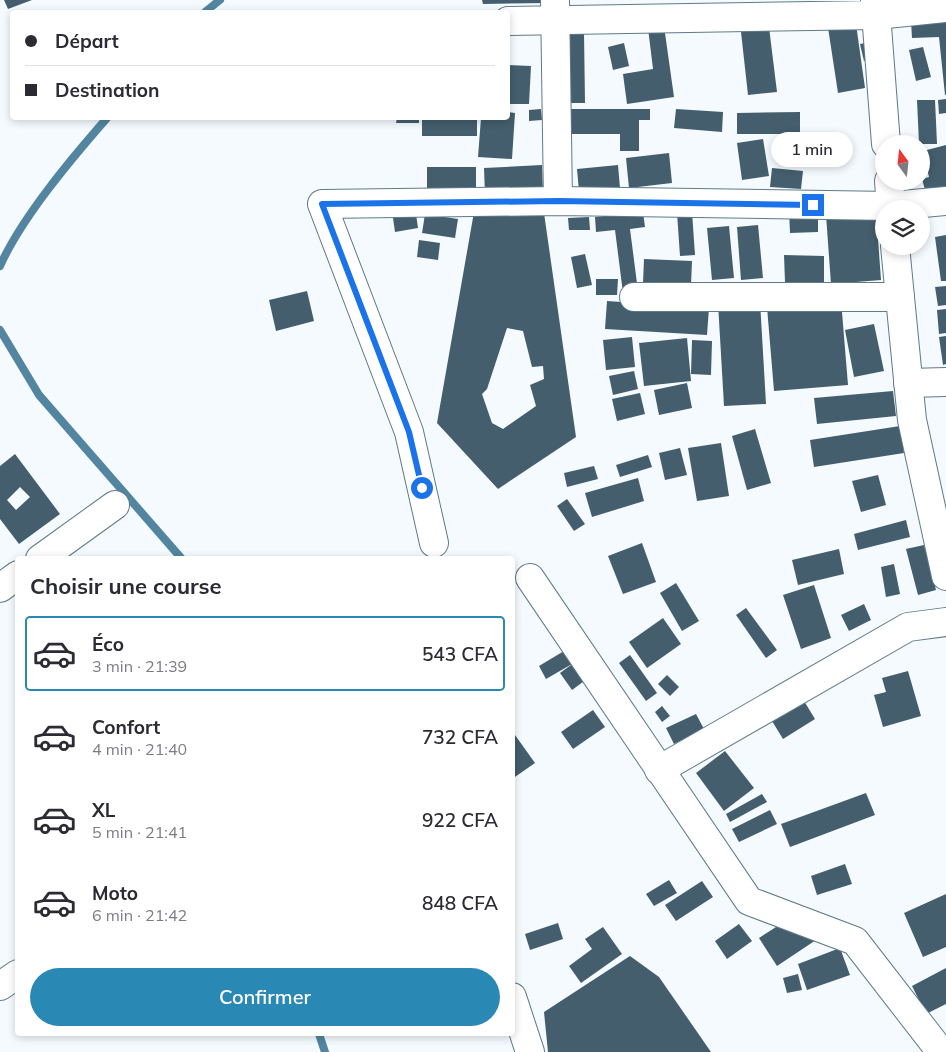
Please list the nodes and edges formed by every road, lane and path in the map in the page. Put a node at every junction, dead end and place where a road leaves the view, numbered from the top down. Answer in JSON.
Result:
{"nodes":[{"id":1,"x":876,"y":8,"type":"edge"},
{"id":2,"x":946,"y":8,"type":"edge"},
{"id":3,"x":554,"y":10,"type":"edge"},
{"id":4,"x":510,"y":21,"type":"edge"},
{"id":5,"x":885,"y":135,"type":"edge"},
{"id":6,"x":890,"y":199,"type":"edge"},
{"id":7,"x":558,"y":201,"type":"junction"},
{"id":8,"x":946,"y":201,"type":"edge"},
{"id":9,"x":896,"y":255,"type":"edge"},
{"id":10,"x":634,"y":297,"type":"dead end"},
{"id":11,"x":900,"y":297,"type":"junction"},
{"id":12,"x":946,"y":382,"type":"edge"},
{"id":13,"x":908,"y":383,"type":"junction"},
{"id":14,"x":115,"y":505,"type":"dead end"},
{"id":15,"x":434,"y":544,"type":"dead end"},
{"id":16,"x":44,"y":556,"type":"edge"},
{"id":17,"x":946,"y":576,"type":"edge"},
{"id":18,"x":15,"y":577,"type":"edge"},
{"id":19,"x":530,"y":578,"type":"dead end"},
{"id":20,"x":0,"y":588,"type":"edge"},
{"id":21,"x":946,"y":622,"type":"edge"},
{"id":22,"x":659,"y":770,"type":"junction"},
{"id":23,"x":15,"y":976,"type":"edge"},
{"id":24,"x":0,"y":986,"type":"edge"},
{"id":25,"x":515,"y":1006,"type":"edge"},
{"id":26,"x":530,"y":1052,"type":"edge"},
{"id":27,"x":941,"y":1052,"type":"edge"}],
"edges":[{"from":1,"to":2,"type":"street"},
{"from":1,"to":3,"type":"street"},
{"from":1,"to":5,"type":"street"},
{"from":3,"to":4,"type":"street"},
{"from":3,"to":7,"type":"street"},
{"from":6,"to":7,"type":"street"},
{"from":6,"to":8,"type":"street"},
{"from":7,"to":15,"type":"street"},
{"from":9,"to":11,"type":"street"},
{"from":10,"to":11,"type":"street"},
{"from":11,"to":13,"type":"street"},
{"from":12,"to":13,"type":"street"},
{"from":13,"to":17,"type":"street"},
{"from":14,"to":16,"type":"street"},
{"from":18,"to":20,"type":"street"},
{"from":19,"to":22,"type":"street"},
{"from":21,"to":22,"type":"street"},
{"from":22,"to":27,"type":"street"},
{"from":23,"to":24,"type":"street"},
{"from":25,"to":26,"type":"street"}]}
